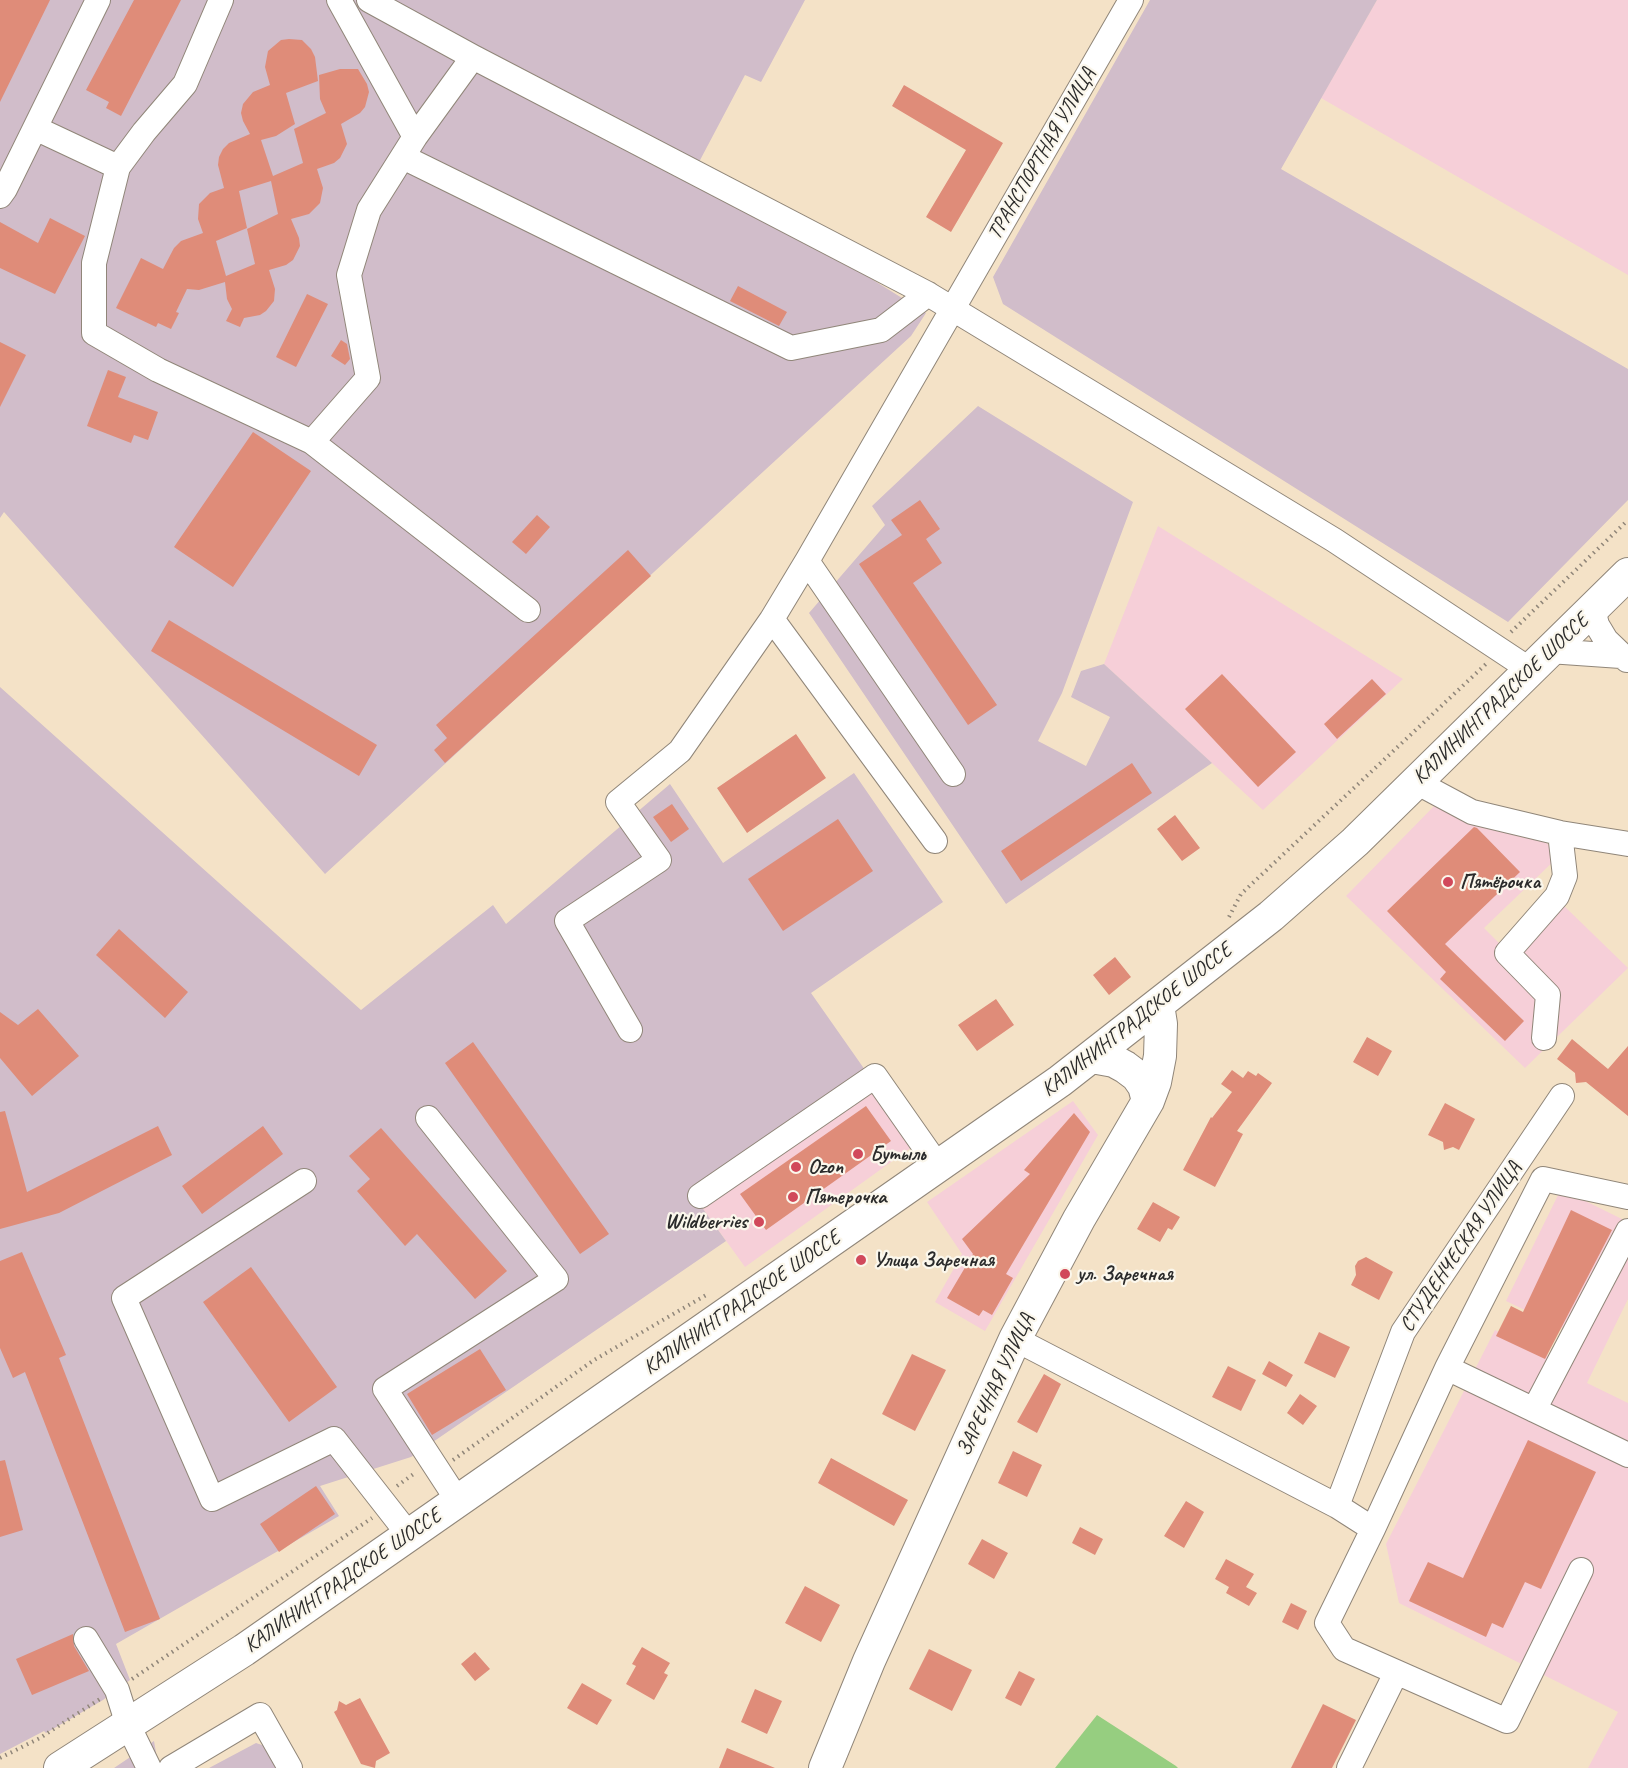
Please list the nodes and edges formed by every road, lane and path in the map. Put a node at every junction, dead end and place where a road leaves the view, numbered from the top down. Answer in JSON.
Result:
{"nodes":[{"id":1,"x":98,"y":0,"type":"edge"},
{"id":2,"x":221,"y":0,"type":"edge"},
{"id":3,"x":339,"y":0,"type":"edge"},
{"id":4,"x":369,"y":0,"type":"edge"},
{"id":5,"x":1131,"y":0,"type":"edge"},
{"id":6,"x":473,"y":57,"type":"junction"},
{"id":7,"x":35,"y":128,"type":"junction"},
{"id":8,"x":409,"y":147,"type":"junction"},
{"id":9,"x":117,"y":167,"type":"junction"},
{"id":10,"x":0,"y":196,"type":"edge"},
{"id":11,"x":928,"y":294,"type":"junction"},
{"id":12,"x":953,"y":309,"type":"junction"},
{"id":13,"x":312,"y":442,"type":"junction"},
{"id":14,"x":1628,"y":520,"type":"edge"},
{"id":15,"x":807,"y":561,"type":"junction"},
{"id":16,"x":1628,"y":574,"type":"edge"},
{"id":17,"x":1593,"y":609,"type":"junction"},
{"id":18,"x":528,"y":610,"type":"dead end"},
{"id":19,"x":772,"y":619,"type":"junction"},
{"id":20,"x":1498,"y":648,"type":"junction"},
{"id":21,"x":1624,"y":658,"type":"edge"},
{"id":22,"x":1539,"y":660,"type":"junction"},
{"id":23,"x":953,"y":774,"type":"dead end"},
{"id":24,"x":1416,"y":782,"type":"junction"},
{"id":25,"x":1560,"y":833,"type":"junction"},
{"id":26,"x":935,"y":841,"type":"dead end"},
{"id":27,"x":1628,"y":844,"type":"edge"},
{"id":28,"x":1227,"y":922,"type":"dead end"},
{"id":29,"x":1158,"y":1005,"type":"junction"},
{"id":30,"x":630,"y":1030,"type":"dead end"},
{"id":31,"x":1544,"y":1038,"type":"dead end"},
{"id":32,"x":1092,"y":1057,"type":"junction"},
{"id":33,"x":1562,"y":1096,"type":"dead end"},
{"id":34,"x":1148,"y":1101,"type":"junction"},
{"id":35,"x":428,"y":1118,"type":"dead end"},
{"id":36,"x":938,"y":1166,"type":"junction"},
{"id":37,"x":304,"y":1181,"type":"dead end"},
{"id":38,"x":700,"y":1196,"type":"dead end"},
{"id":39,"x":1628,"y":1197,"type":"edge"},
{"id":40,"x":1628,"y":1231,"type":"edge"},
{"id":41,"x":1015,"y":1340,"type":"junction"},
{"id":42,"x":1447,"y":1368,"type":"junction"},
{"id":43,"x":1534,"y":1410,"type":"junction"},
{"id":44,"x":1628,"y":1455,"type":"edge"},
{"id":45,"x":458,"y":1501,"type":"junction"},
{"id":46,"x":1337,"y":1506,"type":"junction"},
{"id":47,"x":1373,"y":1529,"type":"junction"},
{"id":48,"x":409,"y":1535,"type":"junction"},
{"id":49,"x":1581,"y":1570,"type":"dead end"},
{"id":50,"x":86,"y":1639,"type":"dead end"},
{"id":51,"x":1396,"y":1673,"type":"junction"},
{"id":52,"x":128,"y":1725,"type":"junction"},
{"id":53,"x":60,"y":1768,"type":"edge"},
{"id":54,"x":149,"y":1768,"type":"edge"},
{"id":55,"x":171,"y":1768,"type":"edge"},
{"id":56,"x":291,"y":1768,"type":"edge"},
{"id":57,"x":825,"y":1768,"type":"edge"},
{"id":58,"x":1349,"y":1768,"type":"edge"}],
"edges":[{"from":1,"to":7,"type":"street"},
{"from":2,"to":9,"type":"street"},
{"from":3,"to":8,"type":"street"},
{"from":4,"to":6,"type":"street"},
{"from":5,"to":12,"type":"street","name":"ТРАНСПОРТНАЯ УЛИЦА"},
{"from":6,"to":8,"type":"street"},
{"from":6,"to":11,"type":"street"},
{"from":7,"to":9,"type":"street"},
{"from":7,"to":10,"type":"street"},
{"from":8,"to":11,"type":"street"},
{"from":8,"to":13,"type":"street"},
{"from":9,"to":13,"type":"street"},
{"from":11,"to":12,"type":"street"},
{"from":12,"to":15,"type":"street","name":"ТРАНСПОРТНАЯ УЛИЦА"},
{"from":12,"to":20,"type":"street"},
{"from":13,"to":18,"type":"street"},
{"from":14,"to":20,"type":"path"},
{"from":15,"to":19,"type":"street","name":"ТРАНСПОРТНАЯ УЛИЦА"},
{"from":15,"to":23,"type":"street"},
{"from":16,"to":17,"type":"main road","name":"КАЛИНИНГРАДСКОЕ ШОССЕ"},
{"from":17,"to":21,"type":"street"},
{"from":17,"to":22,"type":"main road","name":"КАЛИНИНГРАДСКОЕ ШОССЕ"},
{"from":19,"to":26,"type":"street"},
{"from":19,"to":30,"type":"street","name":"ТРАНСПОРТНАЯ УЛИЦА"},
{"from":20,"to":22,"type":"street"},
{"from":20,"to":28,"type":"path"},
{"from":21,"to":22,"type":"street"},
{"from":22,"to":24,"type":"main road","name":"КАЛИНИНГРАДСКОЕ ШОССЕ"},
{"from":24,"to":25,"type":"street"},
{"from":24,"to":29,"type":"main road","name":"КАЛИНИНГРАДСКОЕ ШОССЕ"},
{"from":25,"to":27,"type":"street"},
{"from":25,"to":31,"type":"street"},
{"from":29,"to":32,"type":"main road","name":"КАЛИНИНГРАДСКОЕ ШОССЕ"},
{"from":29,"to":34,"type":"main road","name":"ЗАРЕЧНАЯ УЛИЦА"},
{"from":32,"to":34,"type":"main road"},
{"from":32,"to":36,"type":"main road","name":"КАЛИНИНГРАДСКОЕ ШОССЕ"},
{"from":33,"to":46,"type":"street","name":"СТУДЕНЧЕСКАЯ УЛИЦА"},
{"from":34,"to":41,"type":"main road","name":"ЗАРЕЧНАЯ УЛИЦА"},
{"from":35,"to":45,"type":"street"},
{"from":36,"to":38,"type":"street"},
{"from":36,"to":45,"type":"main road","name":"КАЛИНИНГРАДСКОЕ ШОССЕ"},
{"from":37,"to":48,"type":"street"},
{"from":39,"to":42,"type":"street"},
{"from":40,"to":43,"type":"street"},
{"from":41,"to":46,"type":"street"},
{"from":41,"to":57,"type":"main road","name":"ЗАРЕЧНАЯ УЛИЦА"},
{"from":42,"to":43,"type":"street"},
{"from":42,"to":47,"type":"street"},
{"from":43,"to":44,"type":"street"},
{"from":45,"to":48,"type":"main road","name":"КАЛИНИНГРАДСКОЕ ШОССЕ"},
{"from":46,"to":47,"type":"street"},
{"from":47,"to":51,"type":"street"},
{"from":48,"to":52,"type":"main road","name":"КАЛИНИНГРАДСКОЕ ШОССЕ"},
{"from":49,"to":51,"type":"street"},
{"from":50,"to":52,"type":"street"},
{"from":51,"to":58,"type":"street"},
{"from":52,"to":53,"type":"main road","name":"КАЛИНИНГРАДСКОЕ ШОССЕ"},
{"from":52,"to":54,"type":"street"},
{"from":55,"to":56,"type":"street"}]}
